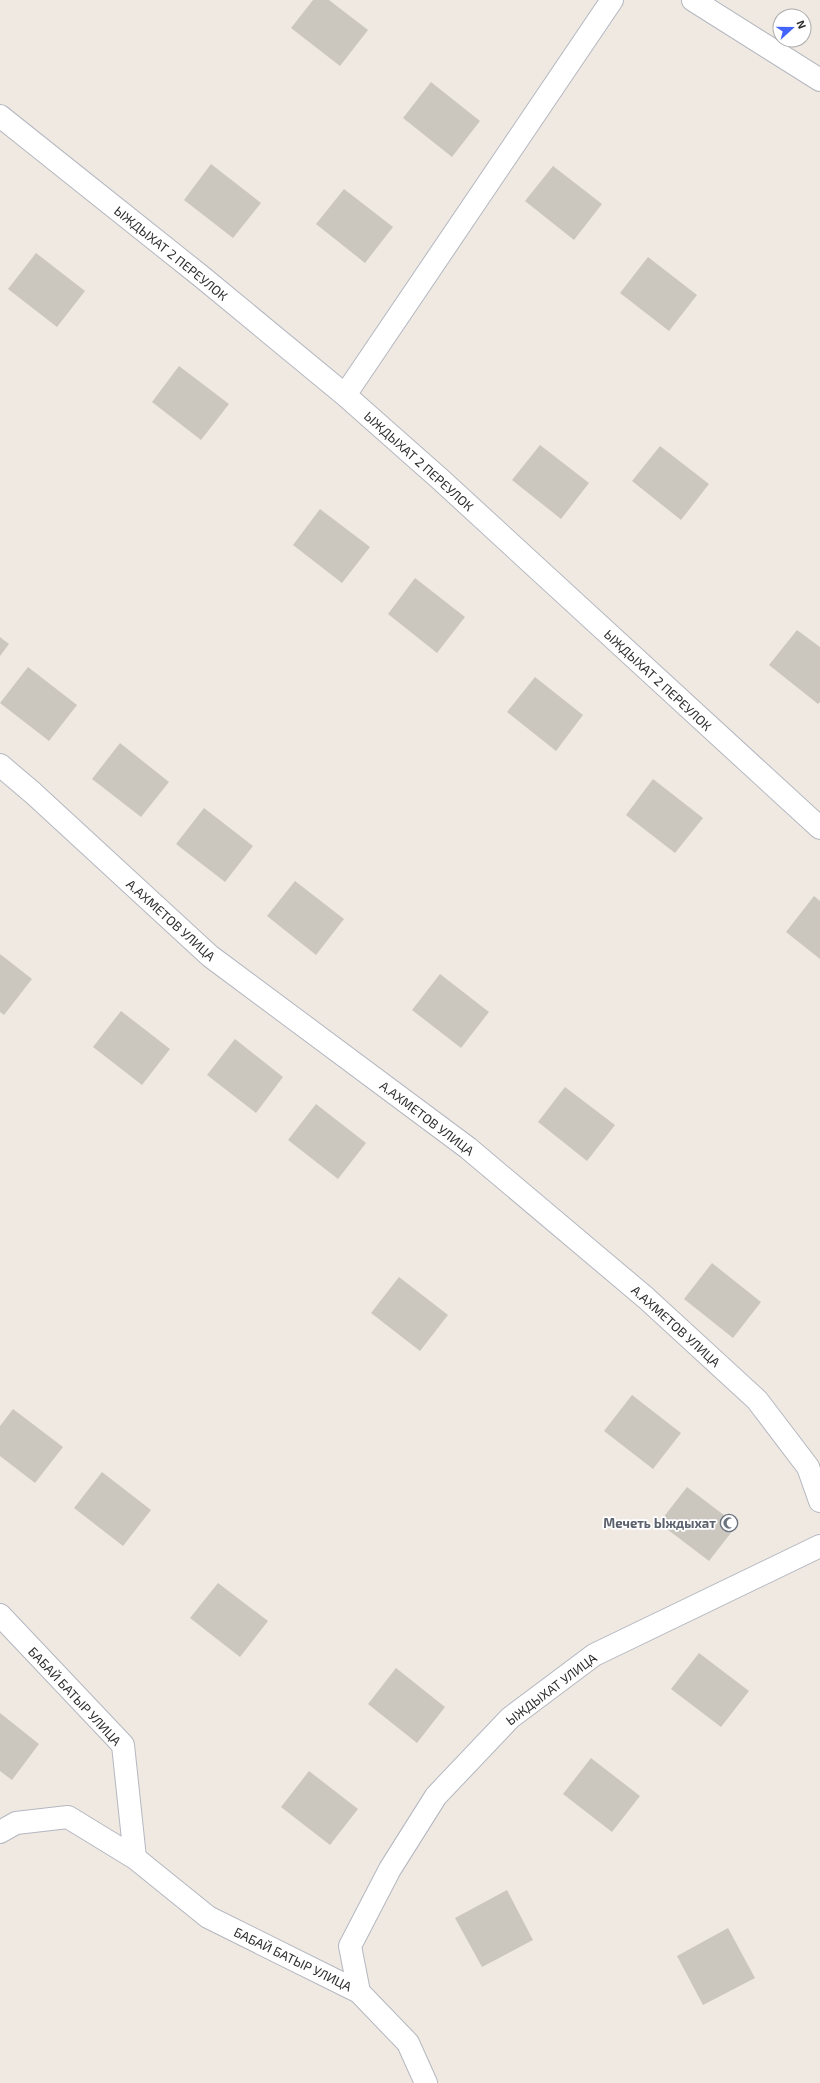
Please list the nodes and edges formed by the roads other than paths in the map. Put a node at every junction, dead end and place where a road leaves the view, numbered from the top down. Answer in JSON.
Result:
{"nodes":[{"id":1,"x":612,"y":0,"type":"edge"},
{"id":2,"x":693,"y":0,"type":"edge"},
{"id":3,"x":820,"y":80,"type":"edge"},
{"id":4,"x":0,"y":116,"type":"edge"},
{"id":5,"x":345,"y":395,"type":"junction"},
{"id":6,"x":0,"y":765,"type":"edge"},
{"id":7,"x":820,"y":828,"type":"edge"},
{"id":8,"x":820,"y":1501,"type":"edge"},
{"id":9,"x":820,"y":1546,"type":"edge"},
{"id":10,"x":0,"y":1615,"type":"edge"},
{"id":11,"x":0,"y":1832,"type":"edge"},
{"id":12,"x":135,"y":1858,"type":"junction"},
{"id":13,"x":358,"y":1992,"type":"junction"},
{"id":14,"x":426,"y":2083,"type":"edge"}],
"edges":[{"from":1,"to":5,"type":"street"},
{"from":2,"to":3,"type":"street"},
{"from":4,"to":5,"type":"street","name":"ЫЖДЫХАТ 2 ПЕРЕУЛОК"},
{"from":5,"to":7,"type":"street","name":"ЫЖДЫХАТ 2 ПЕРЕУЛОК"},
{"from":6,"to":8,"type":"street","name":"А.АХМЕТОВ УЛИЦА"},
{"from":9,"to":13,"type":"street","name":"ЫЖДЫХАТ УЛИЦА"},
{"from":10,"to":12,"type":"street","name":"БАБАЙ БАТЫР УЛИЦА"},
{"from":11,"to":12,"type":"street","name":"БАБАЙ БАТЫР УЛИЦА"},
{"from":12,"to":13,"type":"street","name":"БАБАЙ БАТЫР УЛИЦА"},
{"from":13,"to":14,"type":"street","name":"БАБАЙ БАТЫР УЛИЦА"}]}
